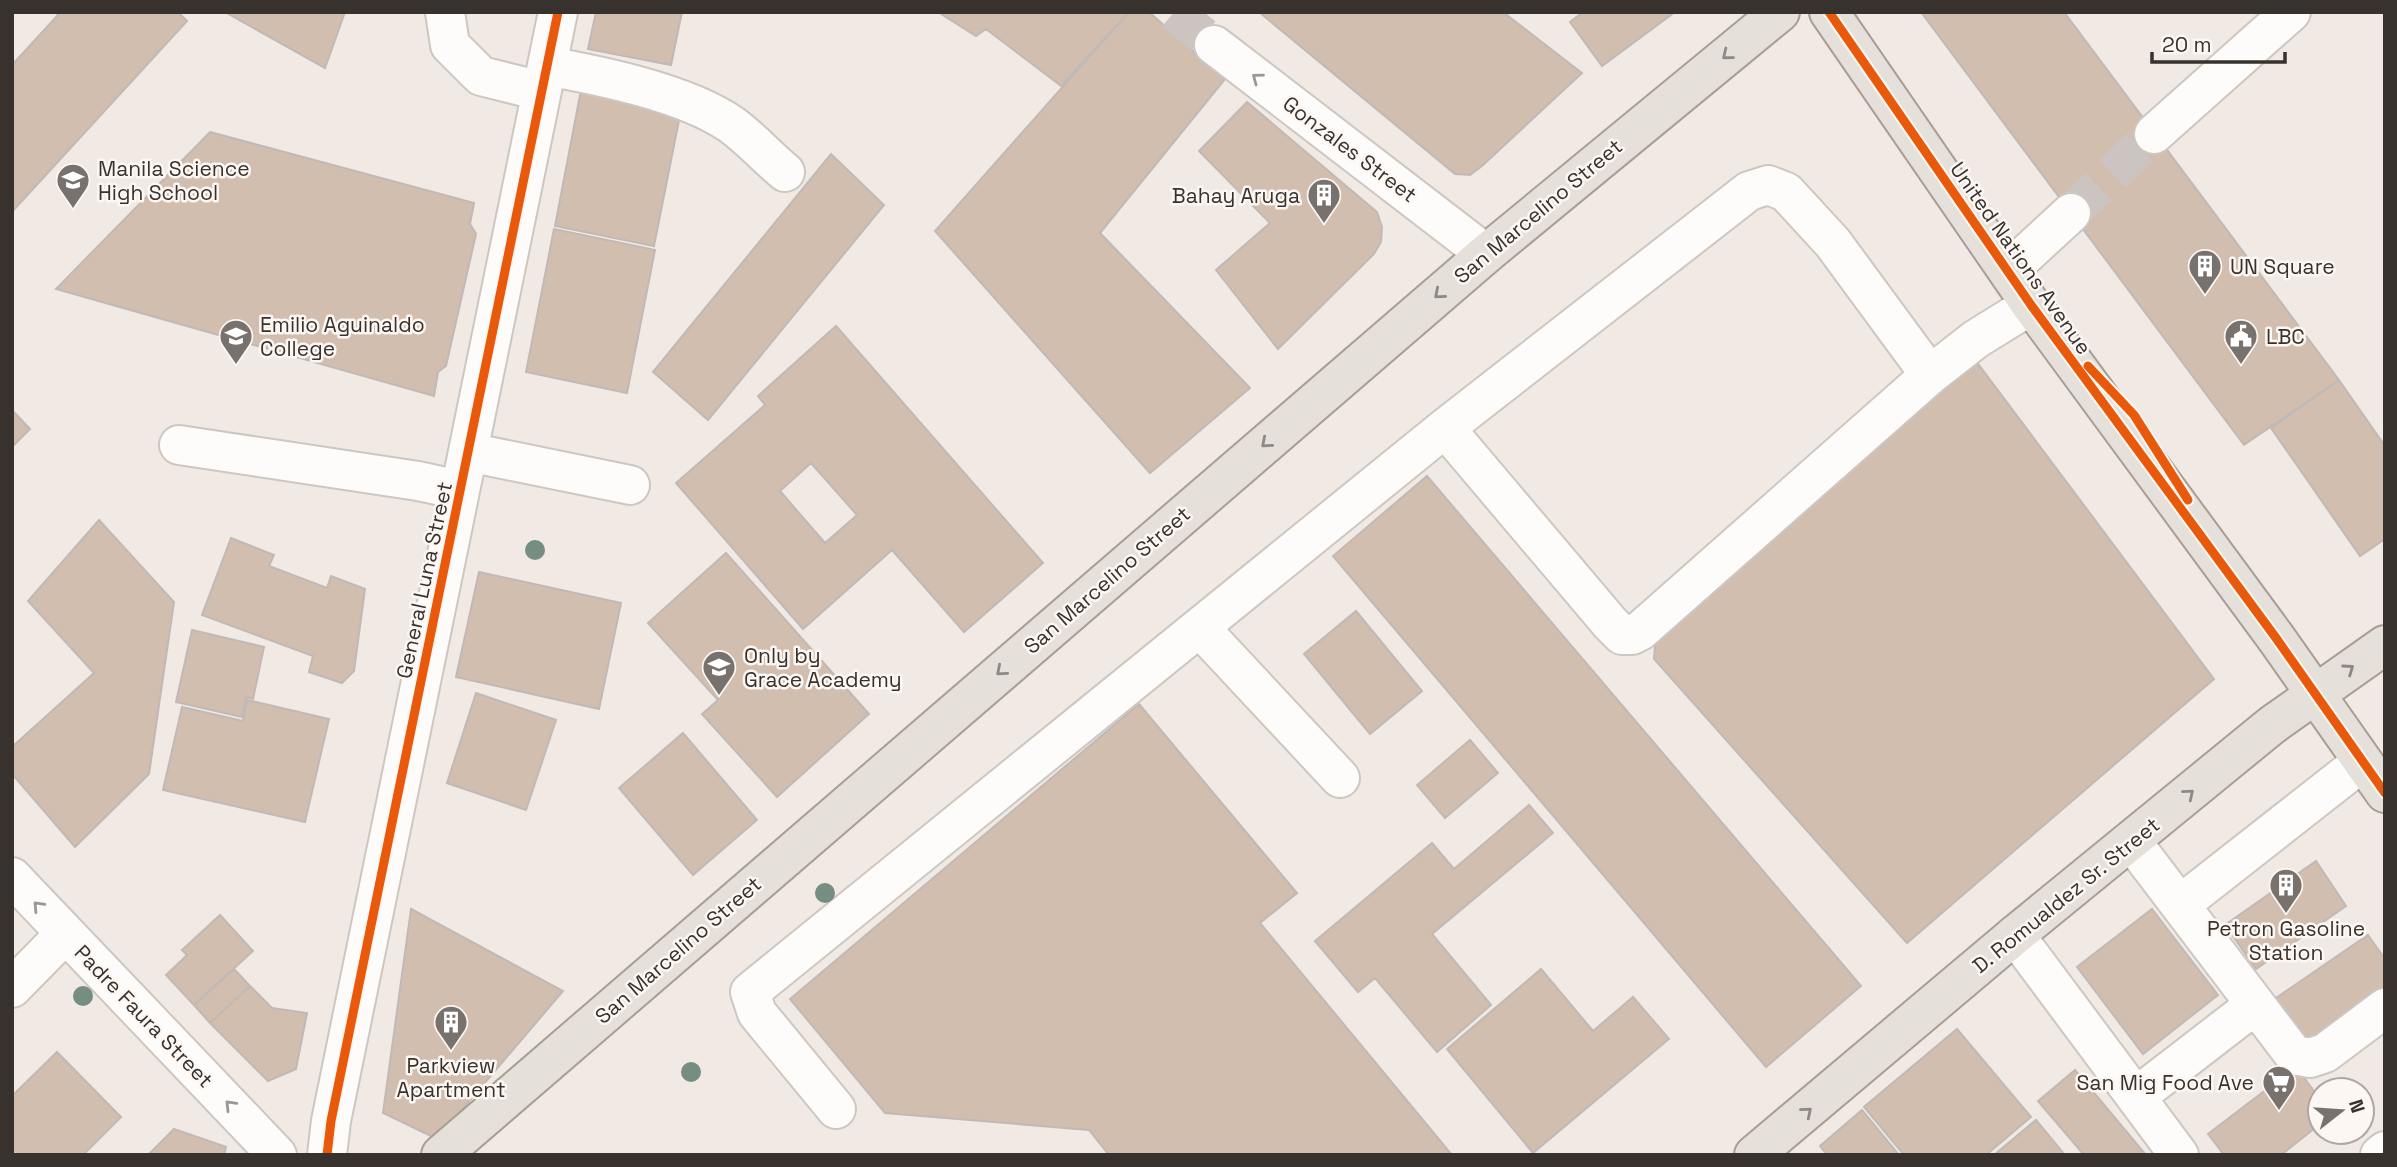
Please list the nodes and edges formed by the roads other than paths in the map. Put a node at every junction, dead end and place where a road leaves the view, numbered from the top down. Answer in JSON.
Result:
{"nodes":[{"id":1,"x":445,"y":12,"type":"edge"},
{"id":2,"x":558,"y":12,"type":"edge"},
{"id":3,"x":1780,"y":12,"type":"edge"},
{"id":4,"x":1829,"y":12,"type":"edge"},
{"id":5,"x":2291,"y":12,"type":"edge"},
{"id":6,"x":1214,"y":45,"type":"tunnel mouth"},
{"id":7,"x":544,"y":78,"type":"junction"},
{"id":8,"x":2154,"y":134,"type":"tunnel mouth"},
{"id":9,"x":785,"y":172,"type":"dead end"},
{"id":10,"x":2071,"y":213,"type":"tunnel mouth"},
{"id":11,"x":1486,"y":254,"type":"junction"},
{"id":12,"x":2007,"y":271,"type":"junction"},
{"id":13,"x":2031,"y":305,"type":"junction"},
{"id":14,"x":1930,"y":375,"type":"junction"},
{"id":15,"x":1445,"y":428,"type":"junction"},
{"id":16,"x":179,"y":445,"type":"dead end"},
{"id":17,"x":468,"y":453,"type":"junction"},
{"id":18,"x":630,"y":485,"type":"dead end"},
{"id":19,"x":460,"y":490,"type":"junction"},
{"id":20,"x":1200,"y":628,"type":"junction"},
{"id":21,"x":2385,"y":645,"type":"edge"},
{"id":22,"x":2314,"y":694,"type":"junction"},
{"id":23,"x":2362,"y":762,"type":"junction"},
{"id":24,"x":1340,"y":778,"type":"dead end"},
{"id":25,"x":2385,"y":793,"type":"edge"},
{"id":26,"x":2132,"y":842,"type":"junction"},
{"id":27,"x":12,"y":877,"type":"edge"},
{"id":28,"x":2181,"y":904,"type":"junction"},
{"id":29,"x":65,"y":934,"type":"junction"},
{"id":30,"x":2015,"y":935,"type":"junction"},
{"id":31,"x":12,"y":988,"type":"edge"},
{"id":32,"x":2255,"y":1005,"type":"junction"},
{"id":33,"x":2385,"y":1008,"type":"edge"},
{"id":34,"x":2137,"y":1096,"type":"junction"},
{"id":35,"x":836,"y":1109,"type":"dead end"},
{"id":36,"x":2385,"y":1151,"type":"edge"},
{"id":37,"x":277,"y":1155,"type":"edge"},
{"id":38,"x":327,"y":1155,"type":"edge"},
{"id":39,"x":441,"y":1155,"type":"edge"},
{"id":40,"x":1754,"y":1155,"type":"edge"},
{"id":41,"x":2179,"y":1155,"type":"edge"},
{"id":42,"x":2380,"y":1155,"type":"edge"}],
"edges":[{"from":1,"to":7,"type":"street"},
{"from":2,"to":7,"type":"street","name":"General Luna Street"},
{"from":3,"to":11,"type":"main road","name":"San Marcelino Street","one_way":true},
{"from":4,"to":12,"type":"main road","name":"United Nations Avenue"},
{"from":5,"to":8,"type":"street"},
{"from":11,"to":6,"type":"street","name":"Gonzales Street","one_way":true},
{"from":7,"to":9,"type":"street"},
{"from":7,"to":17,"type":"street","name":"General Luna Street"},
{"from":10,"to":12,"type":"street"},
{"from":11,"to":39,"type":"main road","name":"San Marcelino Street","one_way":true},
{"from":12,"to":13,"type":"main road","name":"United Nations Avenue"},
{"from":13,"to":14,"type":"street"},
{"from":13,"to":22,"type":"main road","name":"United Nations Avenue"},
{"from":14,"to":15,"type":"street"},
{"from":14,"to":15,"type":"street"},
{"from":15,"to":20,"type":"street"},
{"from":16,"to":19,"type":"street"},
{"from":17,"to":18,"type":"street"},
{"from":17,"to":19,"type":"street","name":"General Luna Street"},
{"from":19,"to":38,"type":"street","name":"General Luna Street"},
{"from":20,"to":24,"type":"street"},
{"from":20,"to":35,"type":"street"},
{"from":22,"to":21,"type":"main road","name":"D. Romualdez Sr. Street","one_way":true},
{"from":22,"to":23,"type":"main road","name":"United Nations Avenue"},
{"from":26,"to":22,"type":"main road","name":"D. Romualdez Sr. Street","one_way":true},
{"from":23,"to":25,"type":"main road","name":"United Nations Avenue"},
{"from":23,"to":28,"type":"street"},
{"from":26,"to":28,"type":"street"},
{"from":26,"to":30,"type":"main road","name":"D. Romualdez Sr. Street"},
{"from":29,"to":27,"type":"street","name":"Padre Faura Street","one_way":true},
{"from":28,"to":32,"type":"street"},
{"from":29,"to":31,"type":"street"},
{"from":37,"to":29,"type":"street","name":"Padre Faura Street","one_way":true},
{"from":30,"to":34,"type":"street"},
{"from":40,"to":30,"type":"main road","name":"D. Romualdez Sr. Street","one_way":true},
{"from":32,"to":33,"type":"street"},
{"from":32,"to":34,"type":"street"},
{"from":34,"to":41,"type":"street"},
{"from":36,"to":42,"type":"street"}]}
